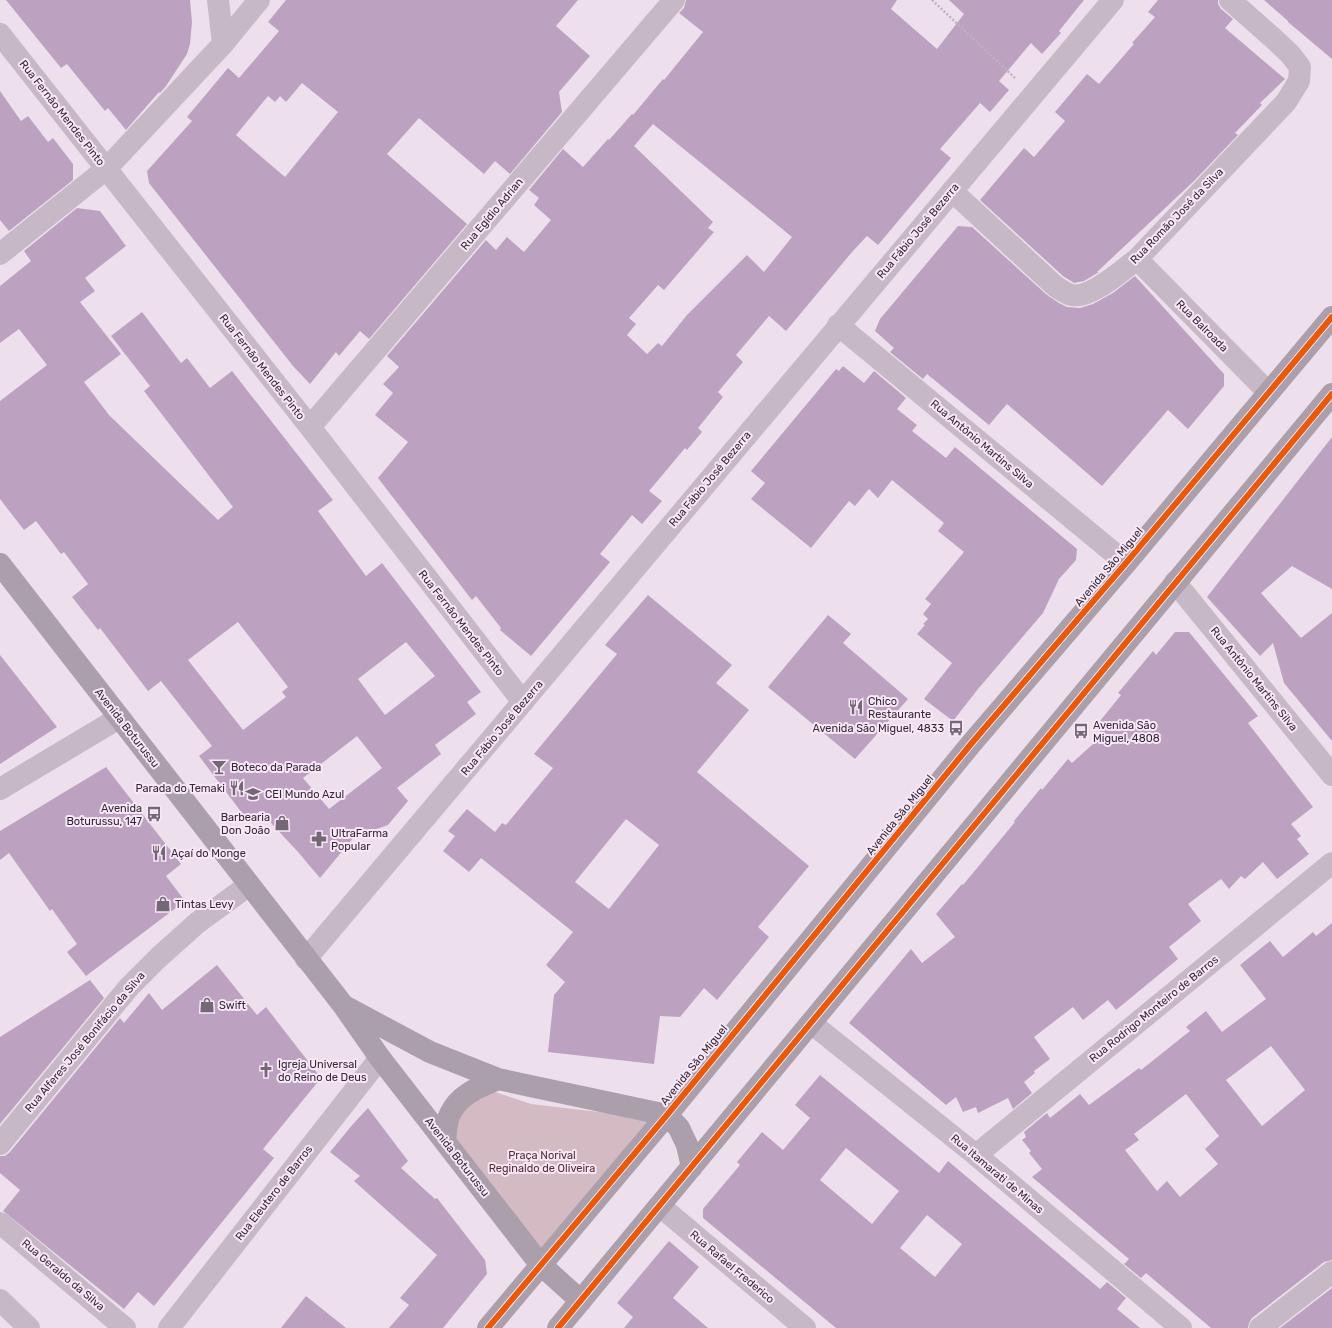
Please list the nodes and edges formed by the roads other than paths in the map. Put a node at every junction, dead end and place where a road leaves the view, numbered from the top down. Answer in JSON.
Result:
{"nodes":[{"id":1,"x":218,"y":0,"type":"edge"},
{"id":2,"x":259,"y":0,"type":"edge"},
{"id":3,"x":674,"y":0,"type":"edge"},
{"id":4,"x":1113,"y":0,"type":"edge"},
{"id":5,"x":1230,"y":0,"type":"edge"},
{"id":6,"x":0,"y":34,"type":"edge"},
{"id":7,"x":223,"y":44,"type":"junction"},
{"id":8,"x":106,"y":169,"type":"junction"},
{"id":9,"x":952,"y":191,"type":"junction"},
{"id":10,"x":0,"y":254,"type":"edge"},
{"id":11,"x":1137,"y":259,"type":"junction"},
{"id":12,"x":1332,"y":317,"type":"edge"},
{"id":13,"x":838,"y":325,"type":"junction"},
{"id":14,"x":1268,"y":392,"type":"junction"},
{"id":15,"x":1332,"y":394,"type":"edge"},
{"id":16,"x":310,"y":427,"type":"junction"},
{"id":17,"x":1126,"y":563,"type":"junction"},
{"id":18,"x":0,"y":564,"type":"edge"},
{"id":19,"x":1175,"y":582,"type":"junction"},
{"id":20,"x":523,"y":702,"type":"junction"},
{"id":21,"x":119,"y":718,"type":"junction"},
{"id":22,"x":1332,"y":775,"type":"edge"},
{"id":23,"x":0,"y":789,"type":"edge"},
{"id":24,"x":1332,"y":863,"type":"edge"},
{"id":25,"x":249,"y":885,"type":"junction"},
{"id":26,"x":306,"y":959,"type":"junction"},
{"id":27,"x":343,"y":1005,"type":"junction"},
{"id":28,"x":811,"y":1023,"type":"junction"},
{"id":29,"x":380,"y":1058,"type":"junction"},
{"id":30,"x":498,"y":1079,"type":"junction"},
{"id":31,"x":666,"y":1115,"type":"junction"},
{"id":32,"x":445,"y":1142,"type":"junction"},
{"id":33,"x":0,"y":1144,"type":"edge"},
{"id":34,"x":976,"y":1155,"type":"junction"},
{"id":35,"x":692,"y":1167,"type":"junction"},
{"id":36,"x":660,"y":1206,"type":"junction"},
{"id":37,"x":0,"y":1223,"type":"edge"},
{"id":38,"x":540,"y":1264,"type":"junction"},
{"id":39,"x":1332,"y":1272,"type":"edge"},
{"id":40,"x":0,"y":1300,"type":"edge"},
{"id":41,"x":581,"y":1301,"type":"junction"},
{"id":42,"x":29,"y":1328,"type":"edge"},
{"id":43,"x":125,"y":1328,"type":"edge"},
{"id":44,"x":169,"y":1328,"type":"edge"},
{"id":45,"x":488,"y":1328,"type":"edge"},
{"id":46,"x":558,"y":1328,"type":"edge"},
{"id":47,"x":805,"y":1328,"type":"edge"},
{"id":48,"x":1181,"y":1328,"type":"edge"},
{"id":49,"x":1260,"y":1328,"type":"edge"}],
"edges":[{"from":1,"to":7,"type":"street"},
{"from":2,"to":7,"type":"street"},
{"from":3,"to":16,"type":"street","name":"Rua Egídio Adrian"},
{"from":4,"to":9,"type":"street","name":"Rua Fábio José Bezerra"},
{"from":5,"to":11,"type":"street","name":"Rua Romão José da Silva"},
{"from":6,"to":8,"type":"street","name":"Rua Fernão Mendes Pinto"},
{"from":7,"to":8,"type":"street"},
{"from":8,"to":10,"type":"street"},
{"from":8,"to":16,"type":"street","name":"Rua Fernão Mendes Pinto"},
{"from":9,"to":11,"type":"street","name":"Rua Romão José da Silva"},
{"from":9,"to":13,"type":"street","name":"Rua Fábio José Bezerra"},
{"from":11,"to":14,"type":"street","name":"Rua Balroada"},
{"from":12,"to":14,"type":"main road","name":"Avenida São Miguel"},
{"from":13,"to":17,"type":"street","name":"Rua Antônio Martins Silva"},
{"from":13,"to":20,"type":"street","name":"Rua Fábio José Bezerra"},
{"from":14,"to":17,"type":"main road","name":"Avenida São Miguel"},
{"from":15,"to":19,"type":"main road"},
{"from":16,"to":20,"type":"street","name":"Rua Fernão Mendes Pinto"},
{"from":17,"to":31,"type":"main road","name":"Avenida São Miguel"},
{"from":18,"to":21,"type":"main road","name":"Avenida Boturussu"},
{"from":19,"to":22,"type":"street","name":"Rua Antônio Martins Silva"},
{"from":19,"to":28,"type":"main road"},
{"from":20,"to":26,"type":"street","name":"Rua Fábio José Bezerra"},
{"from":21,"to":23,"type":"street"},
{"from":21,"to":25,"type":"main road","name":"Avenida Boturussu"},
{"from":24,"to":34,"type":"street","name":"Rua Rodrigo Monteiro de Barros"},
{"from":25,"to":26,"type":"main road","name":"Avenida Boturussu"},
{"from":25,"to":33,"type":"street","name":"Rua Alferes José Bonifácio da Silva"},
{"from":26,"to":27,"type":"main road","name":"Avenida Boturussu"},
{"from":27,"to":29,"type":"main road","name":"Avenida Boturussu"},
{"from":27,"to":30,"type":"main road","name":"Avenida Boturussu"},
{"from":28,"to":34,"type":"street","name":"Rua Itamarati de Minas"},
{"from":28,"to":35,"type":"main road"},
{"from":29,"to":32,"type":"main road","name":"Avenida Boturussu"},
{"from":29,"to":44,"type":"street","name":"Rua Eleutero de Barros"},
{"from":30,"to":31,"type":"main road","name":"Avenida Boturussu"},
{"from":30,"to":32,"type":"main road"},
{"from":31,"to":35,"type":"main road"},
{"from":31,"to":38,"type":"main road","name":"Avenida São Miguel"},
{"from":32,"to":38,"type":"main road","name":"Avenida Boturussu"},
{"from":34,"to":48,"type":"street","name":"Rua Itamarati de Minas"},
{"from":35,"to":36,"type":"main road"},
{"from":36,"to":41,"type":"main road"},
{"from":36,"to":47,"type":"street","name":"Rua Rafael Frederico"},
{"from":37,"to":43,"type":"street","name":"Rua Geraldo da Silva"},
{"from":38,"to":41,"type":"main road","name":"Avenida Boturussu"},
{"from":38,"to":45,"type":"main road","name":"Avenida São Miguel"},
{"from":39,"to":49,"type":"street"},
{"from":40,"to":42,"type":"street"},
{"from":41,"to":46,"type":"main road"}]}
